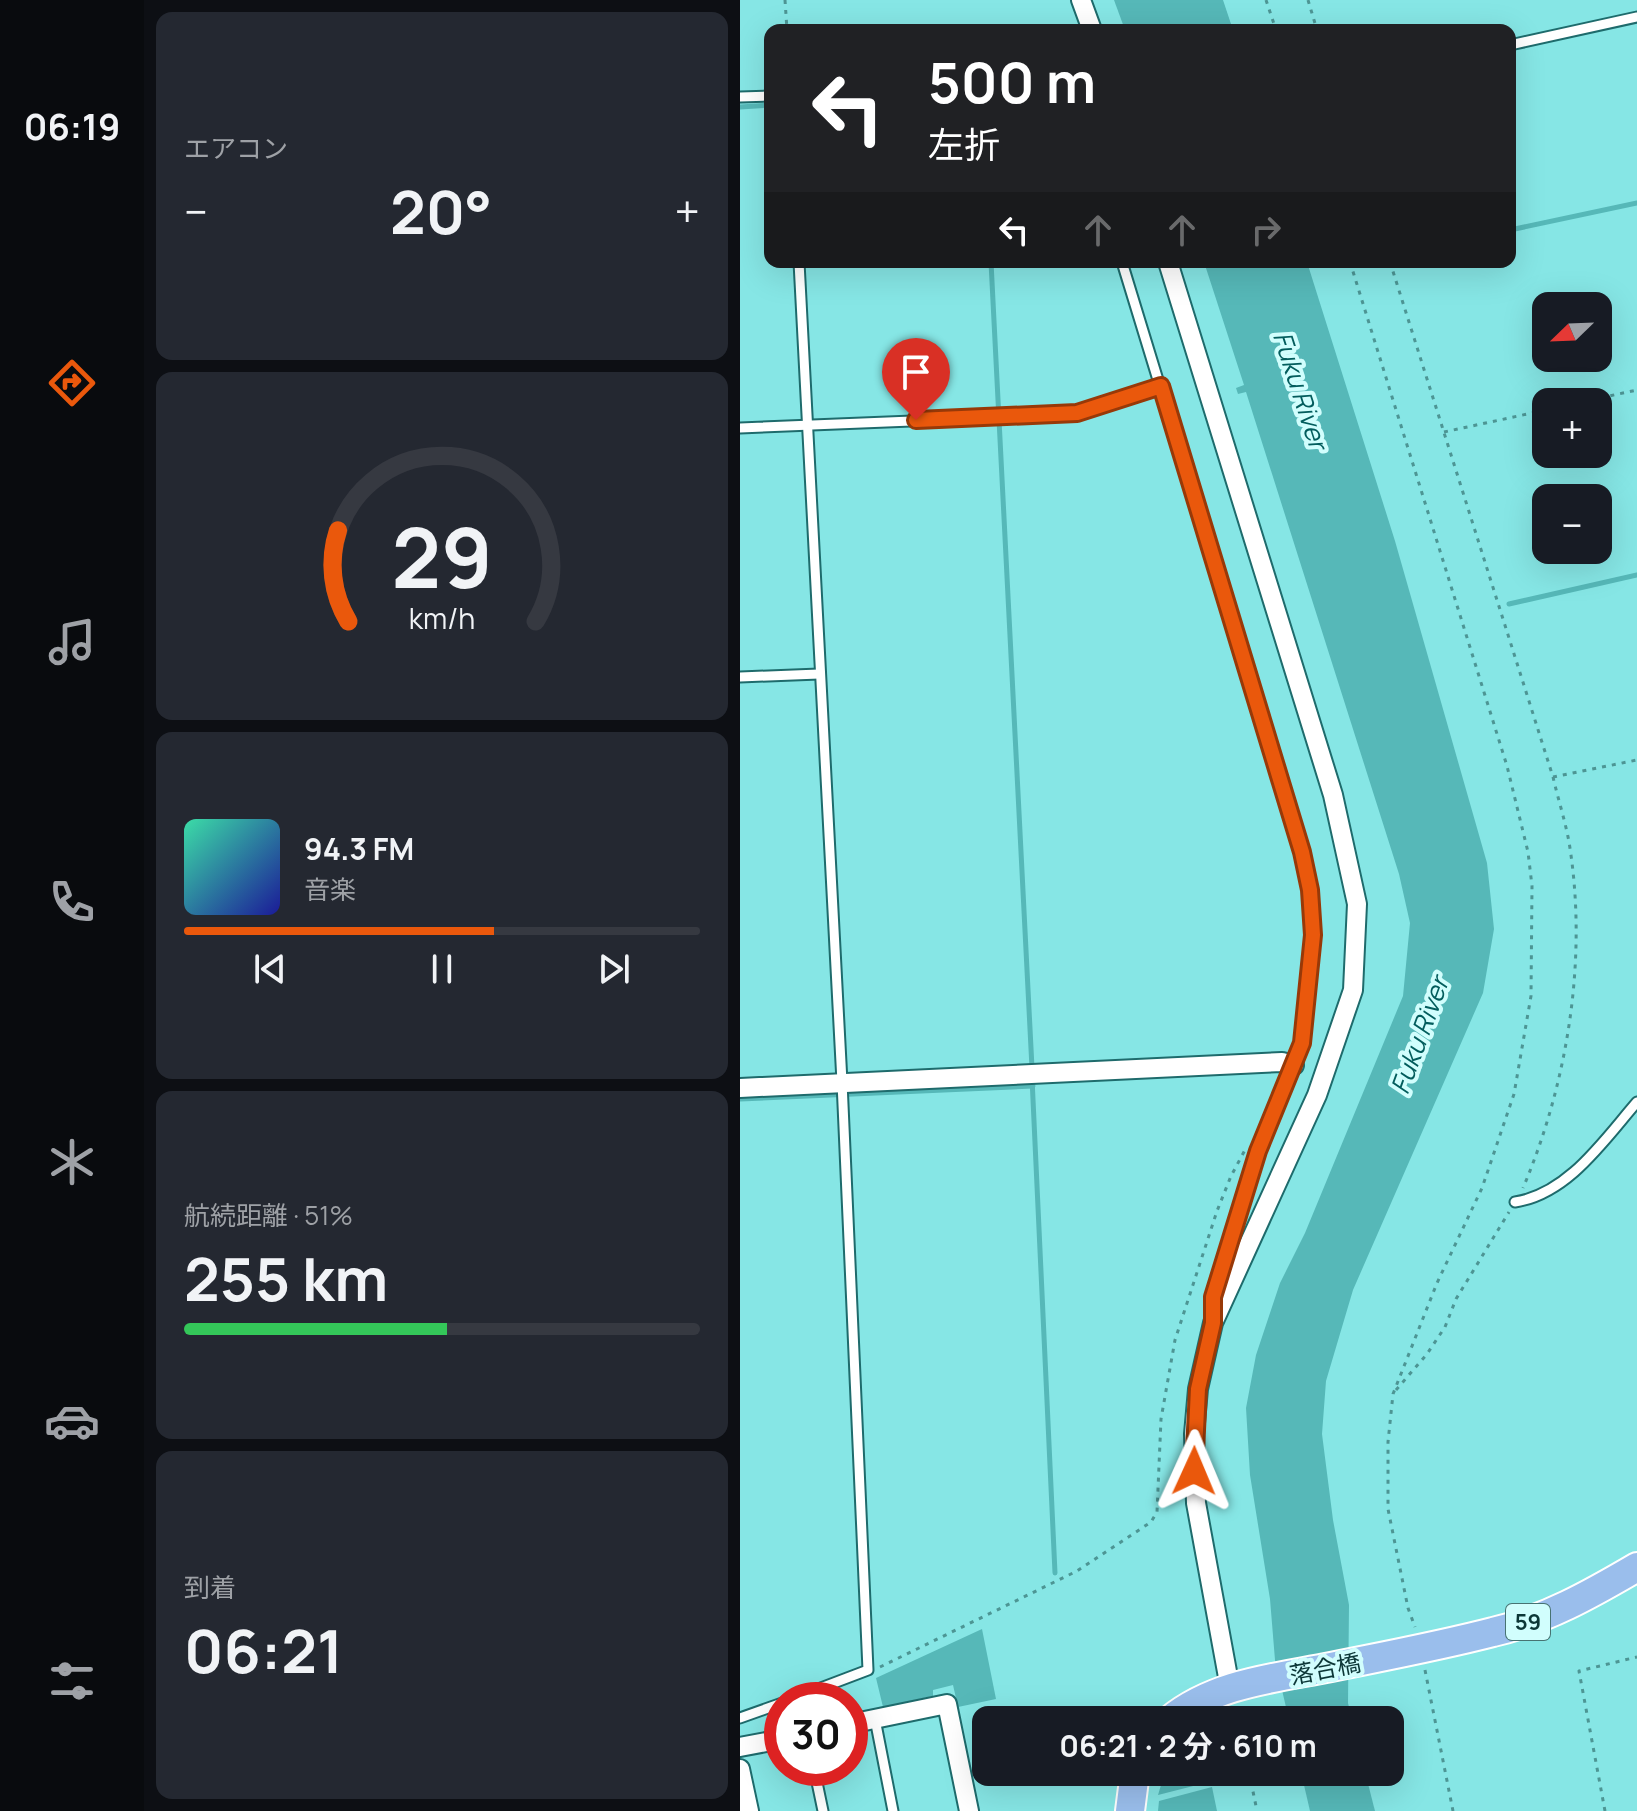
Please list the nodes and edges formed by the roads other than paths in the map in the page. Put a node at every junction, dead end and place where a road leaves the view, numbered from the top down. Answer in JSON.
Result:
{"nodes":[{"id":1,"x":1081,"y":0,"type":"edge"},
{"id":2,"x":1637,"y":17,"type":"edge"},
{"id":3,"x":1090,"y":24,"type":"edge"},
{"id":4,"x":1516,"y":44,"type":"edge"},
{"id":5,"x":764,"y":96,"type":"edge"},
{"id":6,"x":740,"y":97,"type":"edge"},
{"id":7,"x":799,"y":268,"type":"edge"},
{"id":8,"x":1124,"y":268,"type":"edge"},
{"id":9,"x":1170,"y":268,"type":"edge"},
{"id":10,"x":1161,"y":386,"type":"junction"},
{"id":11,"x":809,"y":425,"type":"junction"},
{"id":12,"x":740,"y":428,"type":"edge"},
{"id":13,"x":819,"y":674,"type":"junction"},
{"id":14,"x":740,"y":677,"type":"edge"},
{"id":15,"x":1294,"y":1065,"type":"junction"},
{"id":16,"x":842,"y":1082,"type":"junction"},
{"id":17,"x":740,"y":1088,"type":"edge"},
{"id":18,"x":1637,"y":1102,"type":"edge"},
{"id":19,"x":1515,"y":1202,"type":"road end"},
{"id":20,"x":1213,"y":1323,"type":"junction"},
{"id":21,"x":1637,"y":1567,"type":"edge"},
{"id":22,"x":836,"y":1682,"type":"edge"},
{"id":23,"x":1235,"y":1694,"type":"junction"},
{"id":24,"x":1189,"y":1706,"type":"edge"},
{"id":25,"x":764,"y":1709,"type":"edge"},
{"id":26,"x":740,"y":1718,"type":"edge"},
{"id":27,"x":875,"y":1719,"type":"junction"},
{"id":28,"x":868,"y":1720,"type":"edge"},
{"id":29,"x":764,"y":1742,"type":"edge"},
{"id":30,"x":740,"y":1747,"type":"edge"},
{"id":31,"x":740,"y":1769,"type":"edge"},
{"id":32,"x":818,"y":1786,"type":"edge"},
{"id":33,"x":1133,"y":1786,"type":"edge"},
{"id":34,"x":749,"y":1811,"type":"edge"},
{"id":35,"x":823,"y":1811,"type":"edge"},
{"id":36,"x":893,"y":1811,"type":"edge"},
{"id":37,"x":969,"y":1811,"type":"edge"},
{"id":38,"x":1130,"y":1811,"type":"edge"}],
"edges":[{"from":1,"to":3,"type":"street"},
{"from":2,"to":4,"type":"lane"},
{"from":5,"to":6,"type":"lane"},
{"from":7,"to":11,"type":"lane"},
{"from":8,"to":10,"type":"lane"},
{"from":9,"to":20,"type":"street"},
{"from":10,"to":11,"type":"lane"},
{"from":10,"to":15,"type":"lane"},
{"from":11,"to":12,"type":"lane"},
{"from":11,"to":13,"type":"lane"},
{"from":13,"to":14,"type":"lane"},
{"from":13,"to":16,"type":"lane"},
{"from":15,"to":16,"type":"street"},
{"from":15,"to":20,"type":"lane"},
{"from":16,"to":17,"type":"street"},
{"from":16,"to":22,"type":"lane"},
{"from":18,"to":19,"type":"lane"},
{"from":20,"to":23,"type":"street"},
{"from":21,"to":23,"type":"main road","name":"落合橋","number":"59"},
{"from":23,"to":24,"type":"main road","number":"59"},
{"from":25,"to":26,"type":"lane"},
{"from":27,"to":28,"type":"street"},
{"from":27,"to":36,"type":"lane"},
{"from":27,"to":37,"type":"street"},
{"from":29,"to":30,"type":"street"},
{"from":31,"to":34,"type":"street"},
{"from":32,"to":35,"type":"lane"},
{"from":33,"to":38,"type":"main road"}]}
